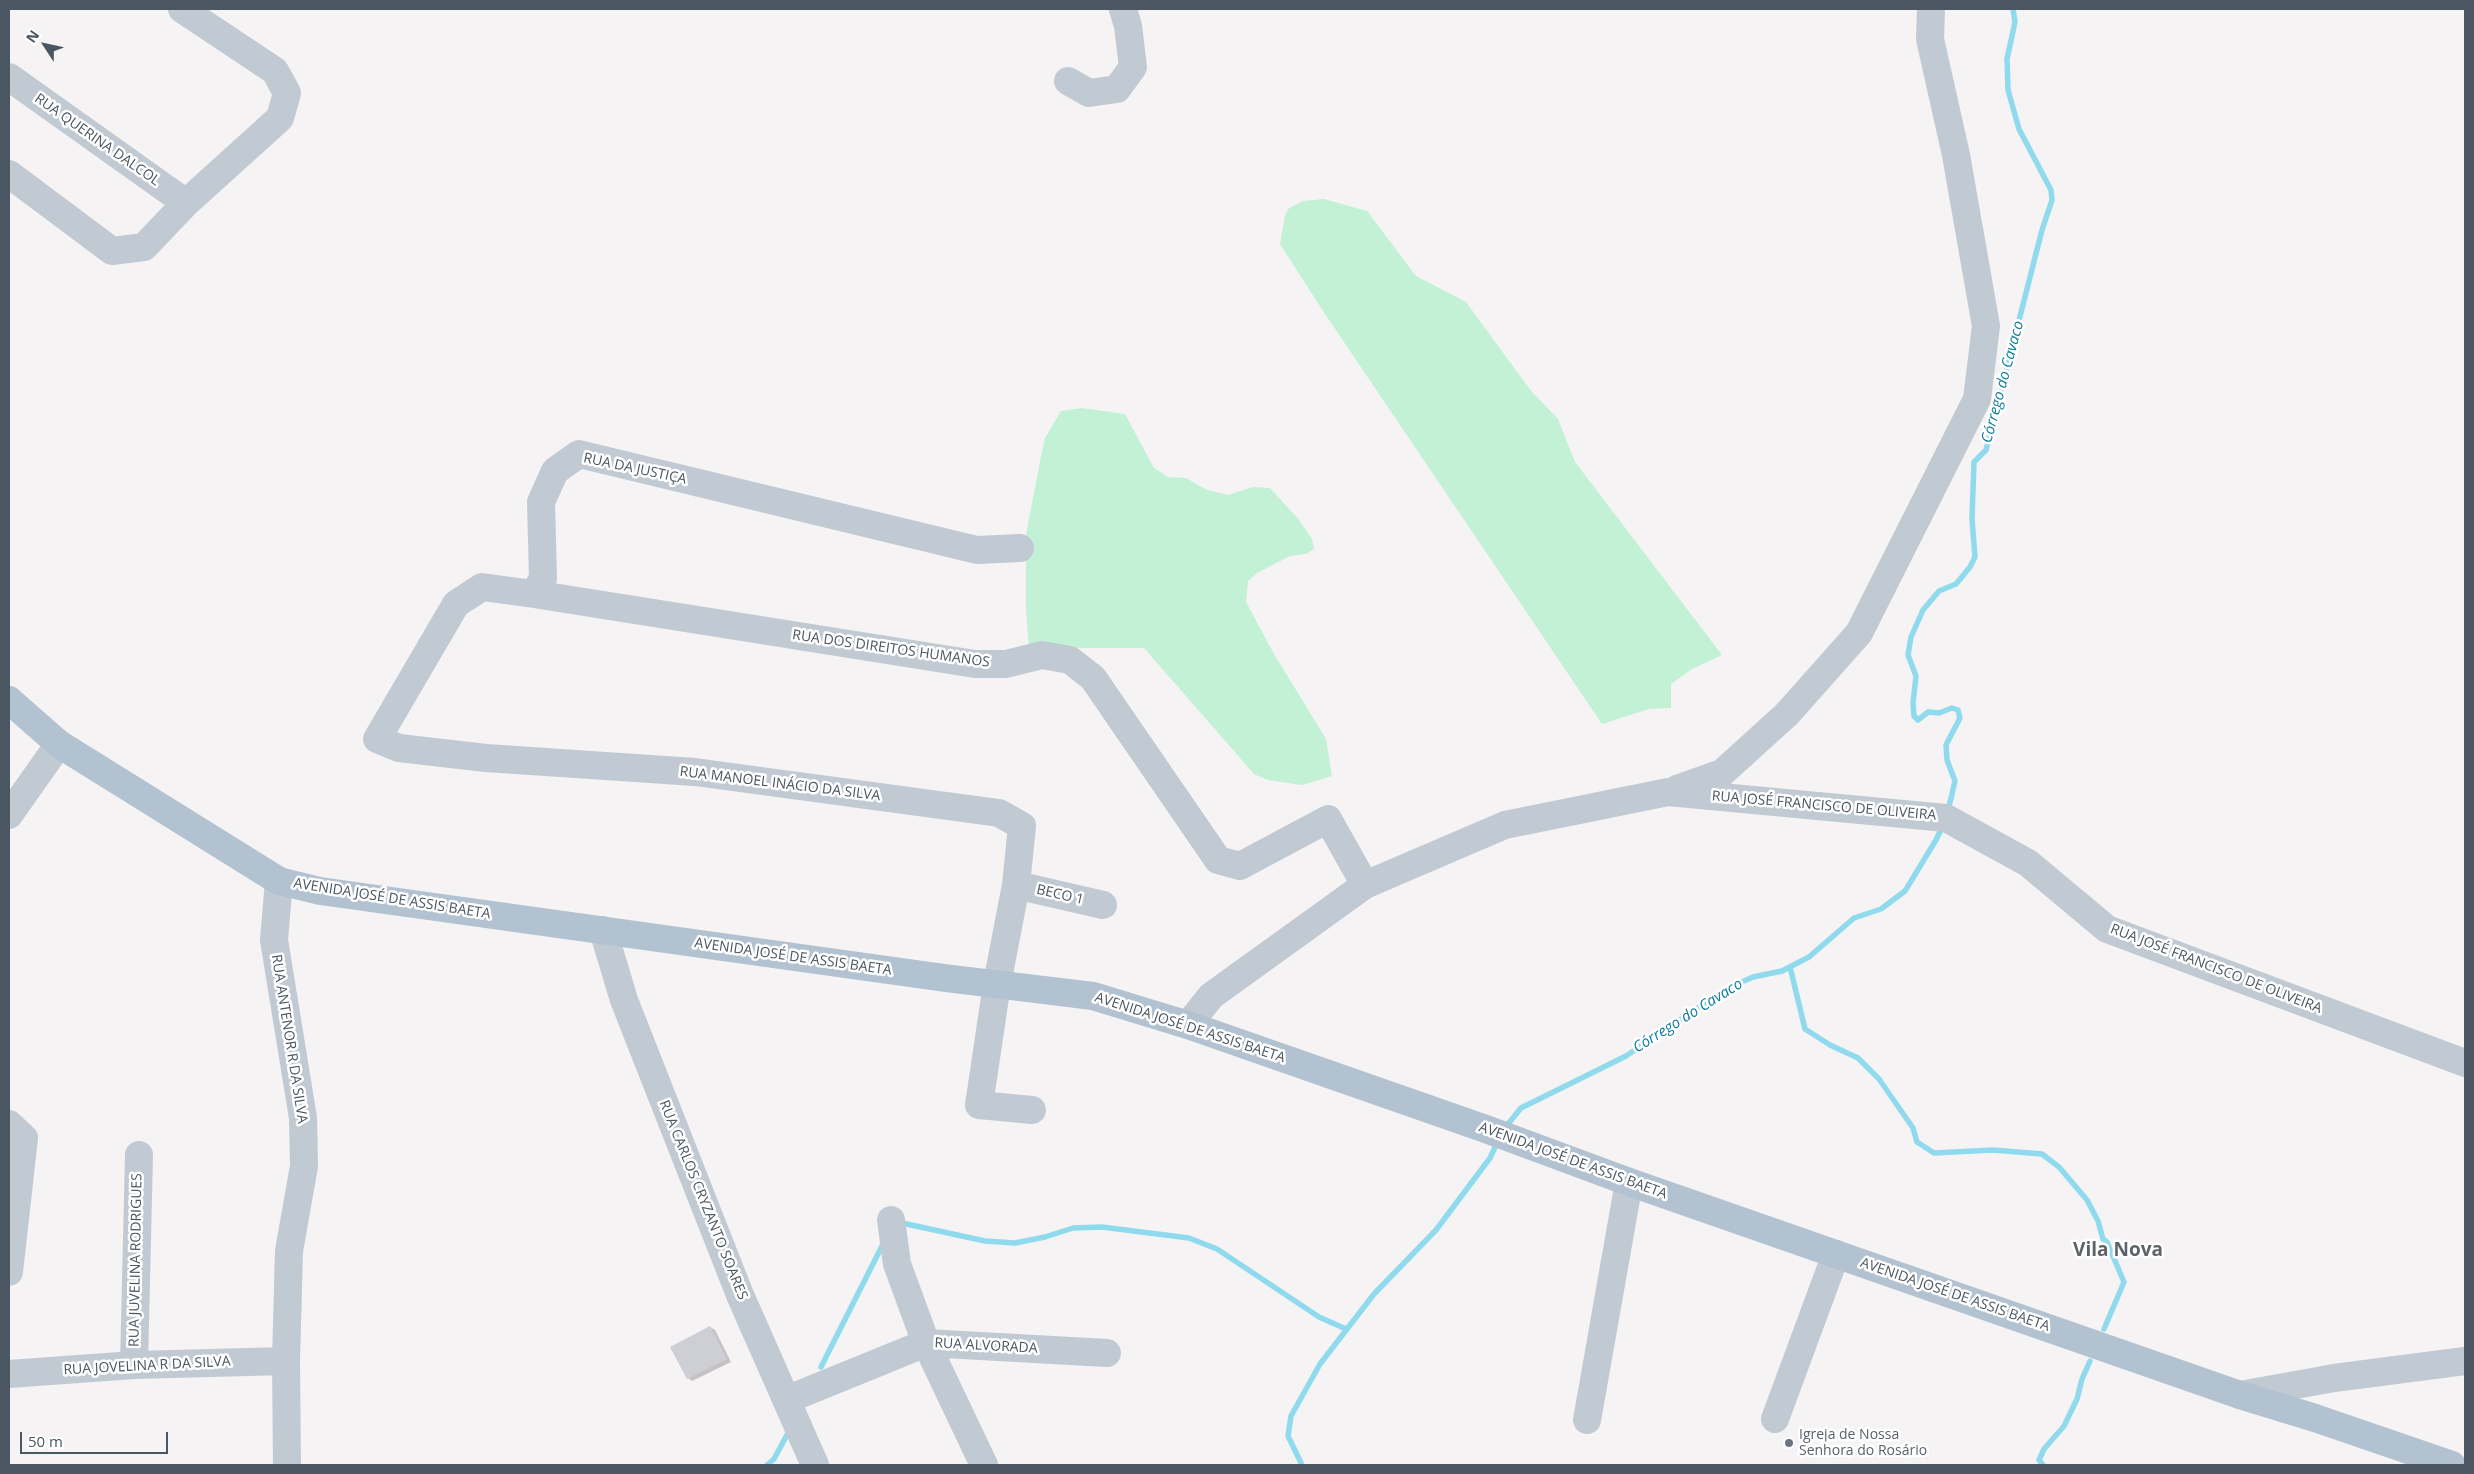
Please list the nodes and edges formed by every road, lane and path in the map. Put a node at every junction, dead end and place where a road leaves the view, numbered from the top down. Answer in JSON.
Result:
{"nodes":[{"id":1,"x":182,"y":9,"type":"edge"},
{"id":2,"x":1123,"y":9,"type":"edge"},
{"id":3,"x":1931,"y":9,"type":"edge"},
{"id":4,"x":9,"y":77,"type":"edge"},
{"id":5,"x":1068,"y":81,"type":"dead end"},
{"id":6,"x":9,"y":174,"type":"edge"},
{"id":7,"x":186,"y":203,"type":"junction"},
{"id":8,"x":1020,"y":548,"type":"dead end"},
{"id":9,"x":534,"y":594,"type":"junction"},
{"id":10,"x":9,"y":700,"type":"edge"},
{"id":11,"x":59,"y":744,"type":"junction"},
{"id":12,"x":1668,"y":792,"type":"junction"},
{"id":13,"x":9,"y":815,"type":"edge"},
{"id":14,"x":279,"y":881,"type":"junction"},
{"id":15,"x":1016,"y":885,"type":"junction"},
{"id":16,"x":1365,"y":885,"type":"junction"},
{"id":17,"x":1103,"y":906,"type":"dead end"},
{"id":18,"x":603,"y":930,"type":"junction"},
{"id":19,"x":997,"y":984,"type":"junction"},
{"id":20,"x":1188,"y":1025,"type":"junction"},
{"id":21,"x":2465,"y":1063,"type":"edge"},
{"id":22,"x":1032,"y":1110,"type":"dead end"},
{"id":23,"x":9,"y":1124,"type":"edge"},
{"id":24,"x":138,"y":1155,"type":"dead end"},
{"id":25,"x":1629,"y":1182,"type":"junction"},
{"id":26,"x":891,"y":1220,"type":"dead end"},
{"id":27,"x":1836,"y":1254,"type":"junction"},
{"id":28,"x":9,"y":1272,"type":"edge"},
{"id":29,"x":926,"y":1343,"type":"junction"},
{"id":30,"x":1107,"y":1353,"type":"dead end"},
{"id":31,"x":286,"y":1361,"type":"junction"},
{"id":32,"x":2465,"y":1361,"type":"edge"},
{"id":33,"x":134,"y":1365,"type":"junction"},
{"id":34,"x":9,"y":1374,"type":"edge"},
{"id":35,"x":2334,"y":1378,"type":"junction"},
{"id":36,"x":2240,"y":1395,"type":"junction"},
{"id":37,"x":786,"y":1400,"type":"junction"},
{"id":38,"x":2315,"y":1418,"type":"junction"},
{"id":39,"x":1775,"y":1419,"type":"dead end"},
{"id":40,"x":1587,"y":1420,"type":"dead end"},
{"id":41,"x":2436,"y":1463,"type":"edge"},
{"id":42,"x":287,"y":1465,"type":"edge"},
{"id":43,"x":815,"y":1465,"type":"edge"},
{"id":44,"x":984,"y":1465,"type":"edge"}],
"edges":[{"from":1,"to":7,"type":"street"},
{"from":2,"to":5,"type":"street"},
{"from":3,"to":12,"type":"street"},
{"from":4,"to":7,"type":"street","name":"RUA QUERINA DALCOL"},
{"from":6,"to":7,"type":"street"},
{"from":8,"to":9,"type":"street","name":"RUA DA JUSTIÇA"},
{"from":9,"to":15,"type":"street","name":"RUA MANOEL INÁCIO DA SILVA"},
{"from":9,"to":16,"type":"street","name":"RUA DOS DIREITOS HUMANOS"},
{"from":10,"to":11,"type":"main road","name":"AVENIDA JOSÉ DE ASSIS BAETA"},
{"from":11,"to":13,"type":"street"},
{"from":11,"to":14,"type":"main road","name":"AVENIDA JOSÉ DE ASSIS BAETA"},
{"from":12,"to":16,"type":"street","name":"RUA JOSÉ FRANCISCO DE OLIVEIRA"},
{"from":12,"to":21,"type":"street","name":"RUA JOSÉ FRANCISCO DE OLIVEIRA"},
{"from":14,"to":18,"type":"main road","name":"AVENIDA JOSÉ DE ASSIS BAETA"},
{"from":14,"to":31,"type":"street","name":"RUA ANTENOR R DA SILVA"},
{"from":15,"to":17,"type":"street","name":"BECO 1"},
{"from":15,"to":19,"type":"street","name":"RUA MANOEL INÁCIO DA SILVA"},
{"from":16,"to":20,"type":"street","name":"RUA JOSÉ FRANCISCO DE OLIVEIRA"},
{"from":18,"to":19,"type":"main road","name":"AVENIDA JOSÉ DE ASSIS BAETA"},
{"from":18,"to":37,"type":"street","name":"RUA CARLOS CRYZANTO SOARES"},
{"from":19,"to":20,"type":"main road","name":"AVENIDA JOSÉ DE ASSIS BAETA"},
{"from":19,"to":22,"type":"street","name":"RUA MANOEL INÁCIO DA SILVA"},
{"from":20,"to":25,"type":"main road","name":"AVENIDA JOSÉ DE ASSIS BAETA"},
{"from":23,"to":28,"type":"street"},
{"from":24,"to":33,"type":"street","name":"RUA JUVELINA RODRIGUES"},
{"from":25,"to":27,"type":"main road","name":"AVENIDA JOSÉ DE ASSIS BAETA"},
{"from":25,"to":40,"type":"street"},
{"from":26,"to":29,"type":"street"},
{"from":27,"to":36,"type":"main road","name":"AVENIDA JOSÉ DE ASSIS BAETA"},
{"from":27,"to":39,"type":"street"},
{"from":29,"to":30,"type":"street","name":"RUA ALVORADA"},
{"from":29,"to":37,"type":"street","name":"RUA ALVORADA"},
{"from":29,"to":44,"type":"street"},
{"from":31,"to":33,"type":"street","name":"RUA JOVELINA R DA SILVA"},
{"from":31,"to":42,"type":"street","name":"RUA ANTENOR R DA SILVA"},
{"from":32,"to":35,"type":"street"},
{"from":33,"to":34,"type":"street","name":"RUA JOVELINA R DA SILVA"},
{"from":35,"to":36,"type":"street"},
{"from":35,"to":38,"type":"street"},
{"from":36,"to":38,"type":"main road","name":"AVENIDA JOSÉ DE ASSIS BAETA"},
{"from":37,"to":43,"type":"street","name":"RUA CARLOS CRYZANTO SOARES"},
{"from":38,"to":41,"type":"main road","name":"AVENIDA JOSÉ DE ASSIS BAETA"}]}
